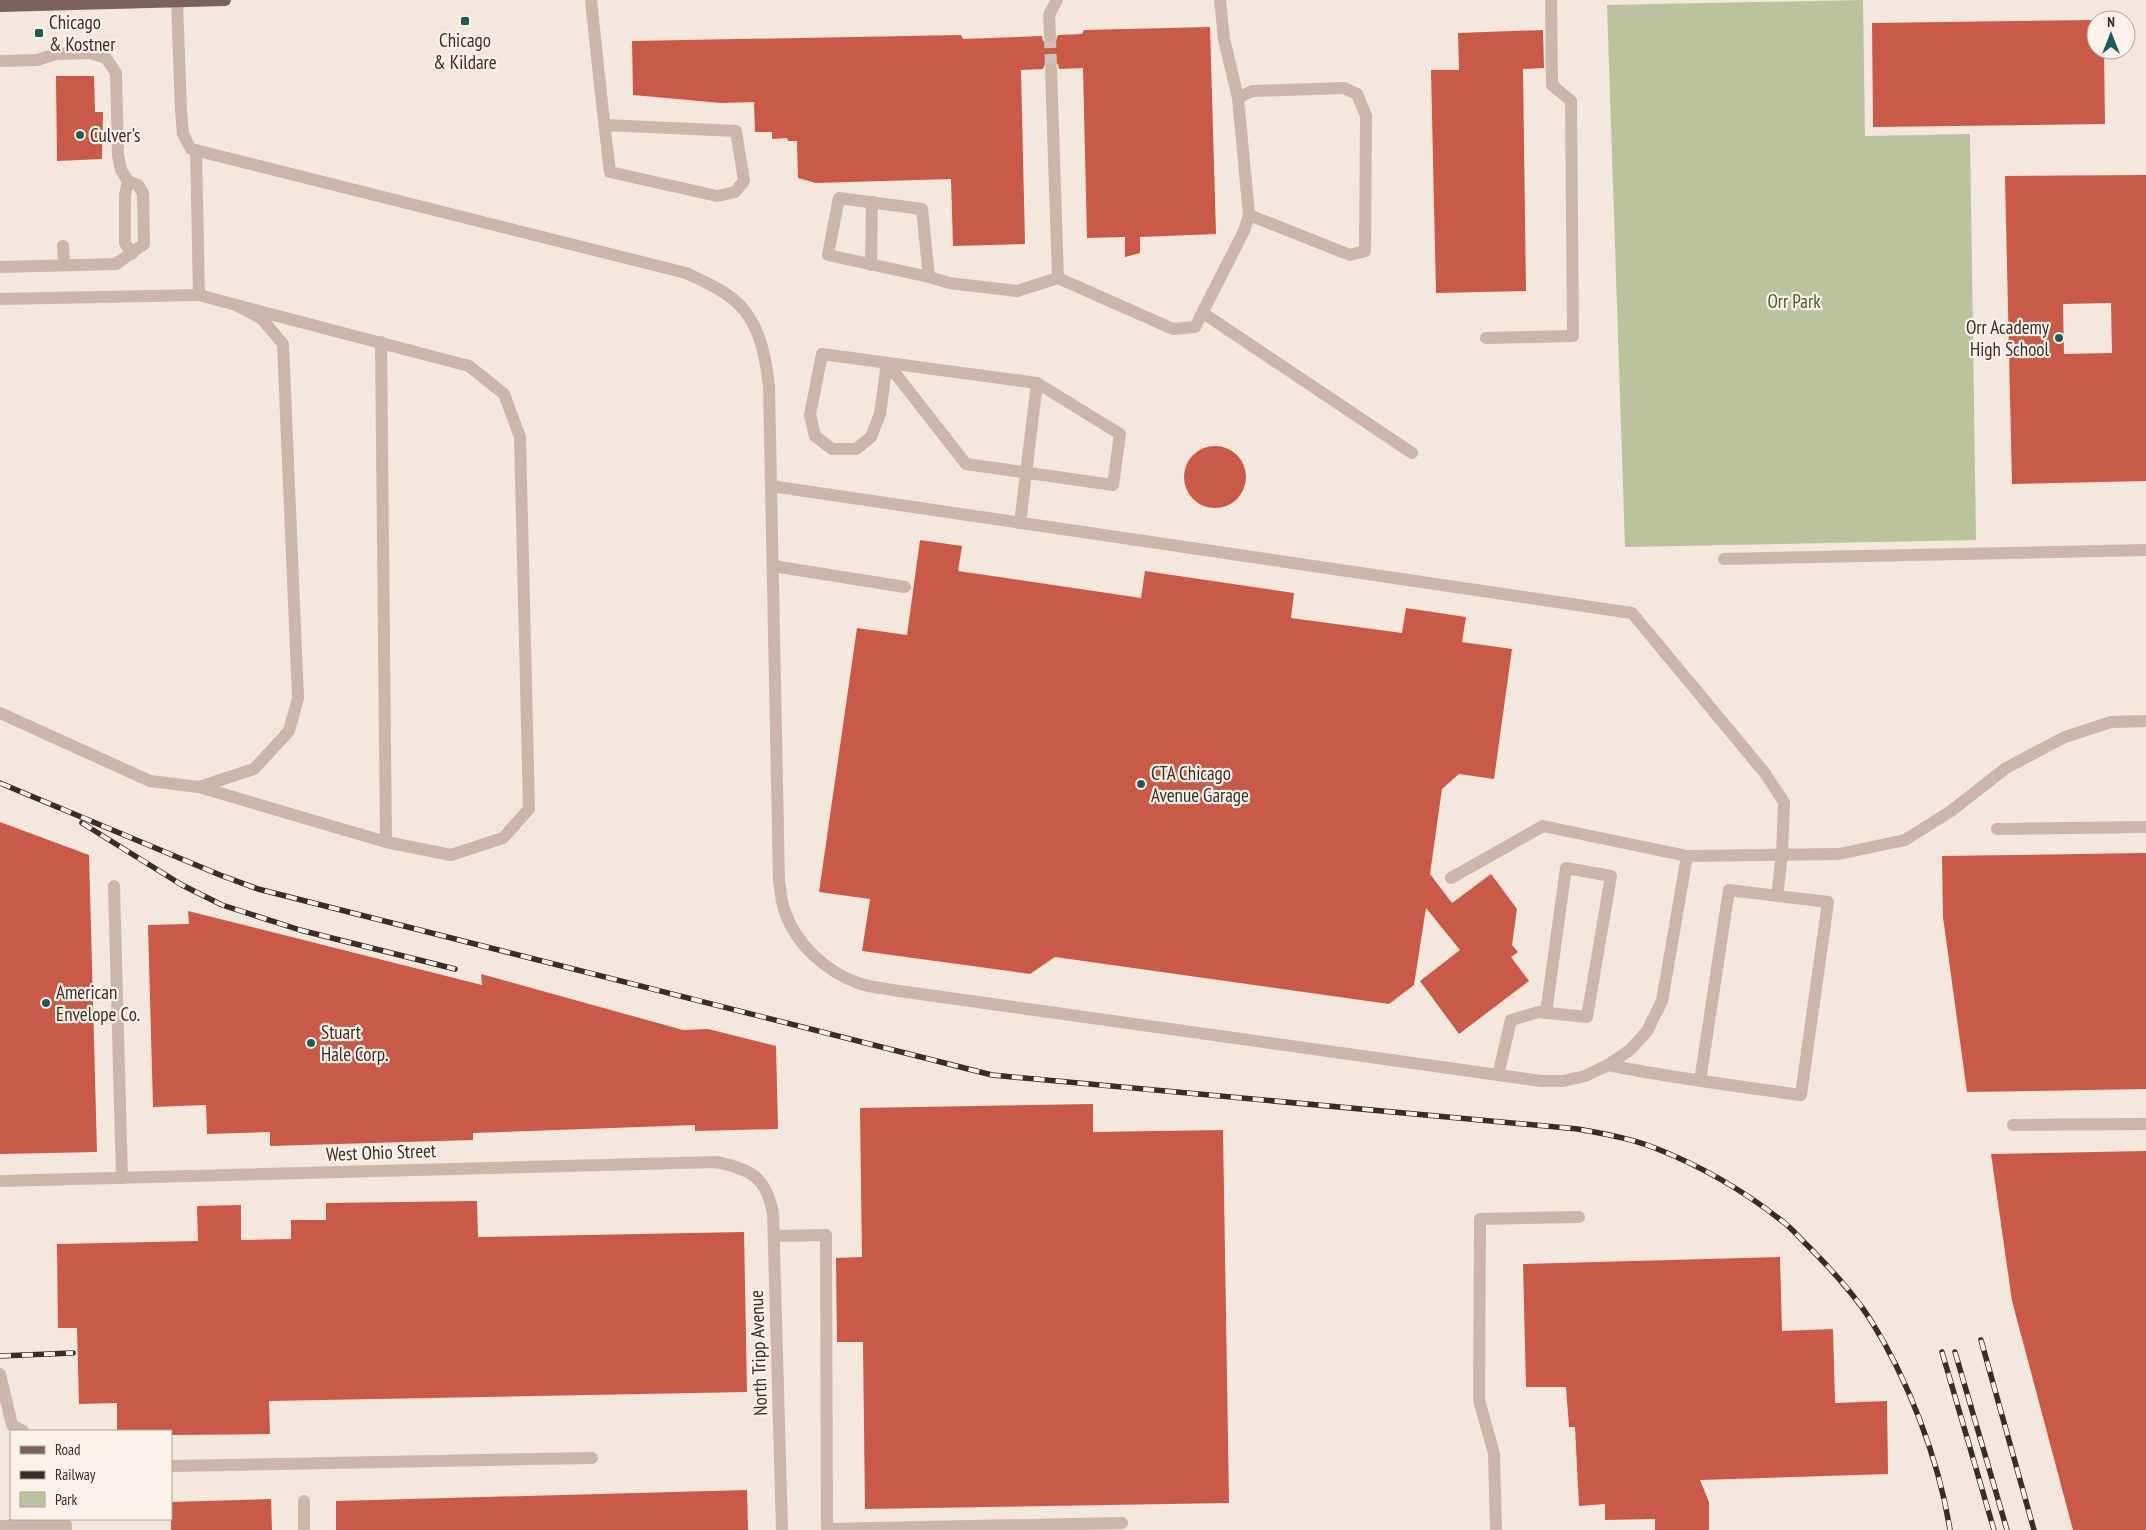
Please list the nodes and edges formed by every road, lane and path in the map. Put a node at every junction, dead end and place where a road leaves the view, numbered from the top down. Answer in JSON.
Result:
{"nodes":[{"id":1,"x":207,"y":0,"type":"edge"},
{"id":2,"x":226,"y":0,"type":"edge"},
{"id":3,"x":591,"y":0,"type":"edge"},
{"id":4,"x":1057,"y":0,"type":"edge"},
{"id":5,"x":1220,"y":0,"type":"edge"},
{"id":6,"x":1551,"y":0,"type":"edge"},
{"id":7,"x":177,"y":1,"type":"edge"},
{"id":8,"x":0,"y":6,"type":"edge"},
{"id":9,"x":1050,"y":36,"type":"tunnel mouth"},
{"id":10,"x":0,"y":61,"type":"edge"},
{"id":11,"x":1051,"y":69,"type":"tunnel mouth"},
{"id":12,"x":1238,"y":98,"type":"junction"},
{"id":13,"x":604,"y":125,"type":"junction"},
{"id":14,"x":196,"y":150,"type":"junction"},
{"id":15,"x":128,"y":181,"type":"junction"},
{"id":16,"x":872,"y":202,"type":"junction"},
{"id":17,"x":1249,"y":215,"type":"junction"},
{"id":18,"x":63,"y":246,"type":"dead end"},
{"id":19,"x":132,"y":254,"type":"junction"},
{"id":20,"x":64,"y":265,"type":"junction"},
{"id":21,"x":871,"y":265,"type":"junction"},
{"id":22,"x":0,"y":267,"type":"edge"},
{"id":23,"x":929,"y":277,"type":"junction"},
{"id":24,"x":1058,"y":278,"type":"junction"},
{"id":25,"x":199,"y":295,"type":"junction"},
{"id":26,"x":0,"y":299,"type":"edge"},
{"id":27,"x":236,"y":305,"type":"junction"},
{"id":28,"x":1202,"y":314,"type":"junction"},
{"id":29,"x":1486,"y":338,"type":"dead end"},
{"id":30,"x":381,"y":342,"type":"junction"},
{"id":31,"x":887,"y":363,"type":"junction"},
{"id":32,"x":1037,"y":383,"type":"junction"},
{"id":33,"x":1412,"y":453,"type":"dead end"},
{"id":34,"x":1026,"y":472,"type":"junction"},
{"id":35,"x":771,"y":486,"type":"junction"},
{"id":36,"x":1020,"y":523,"type":"junction"},
{"id":37,"x":2146,"y":550,"type":"edge"},
{"id":38,"x":1724,"y":559,"type":"dead end"},
{"id":39,"x":773,"y":566,"type":"junction"},
{"id":40,"x":905,"y":587,"type":"dead end"},
{"id":41,"x":0,"y":713,"type":"edge"},
{"id":42,"x":2146,"y":721,"type":"edge"},
{"id":43,"x":199,"y":787,"type":"junction"},
{"id":44,"x":2146,"y":827,"type":"edge"},
{"id":45,"x":1997,"y":829,"type":"dead end"},
{"id":46,"x":386,"y":842,"type":"junction"},
{"id":47,"x":1782,"y":854,"type":"junction"},
{"id":48,"x":1688,"y":856,"type":"junction"},
{"id":49,"x":1451,"y":878,"type":"dead end"},
{"id":50,"x":114,"y":886,"type":"dead end"},
{"id":51,"x":1777,"y":896,"type":"junction"},
{"id":52,"x":1546,"y":1013,"type":"junction"},
{"id":53,"x":1608,"y":1065,"type":"junction"},
{"id":54,"x":1498,"y":1075,"type":"junction"},
{"id":55,"x":1700,"y":1081,"type":"junction"},
{"id":56,"x":2146,"y":1124,"type":"edge"},
{"id":57,"x":2013,"y":1125,"type":"dead end"},
{"id":58,"x":122,"y":1178,"type":"junction"},
{"id":59,"x":759,"y":1179,"type":"joint"},
{"id":60,"x":0,"y":1181,"type":"edge"},
{"id":61,"x":1579,"y":1217,"type":"dead end"},
{"id":62,"x":774,"y":1236,"type":"junction"},
{"id":63,"x":0,"y":1374,"type":"edge"},
{"id":64,"x":20,"y":1430,"type":"edge"},
{"id":65,"x":592,"y":1458,"type":"dead end"},
{"id":66,"x":172,"y":1466,"type":"edge"},
{"id":67,"x":304,"y":1501,"type":"dead end"},
{"id":68,"x":1122,"y":1523,"type":"dead end"},
{"id":69,"x":0,"y":1526,"type":"edge"},
{"id":70,"x":1003,"y":1528,"type":"edge"},
{"id":71,"x":66,"y":1530,"type":"edge"},
{"id":72,"x":304,"y":1530,"type":"edge"},
{"id":73,"x":782,"y":1530,"type":"edge"},
{"id":74,"x":1496,"y":1530,"type":"edge"}],
"edges":[{"from":1,"to":2,"type":"main road"},
{"from":1,"to":7,"type":"main road"},
{"from":3,"to":13,"type":"street"},
{"from":4,"to":9,"type":"street"},
{"from":5,"to":12,"type":"street"},
{"from":6,"to":29,"type":"street"},
{"from":7,"to":8,"type":"main road"},
{"from":7,"to":14,"type":"street"},
{"from":10,"to":15,"type":"street"},
{"from":11,"to":24,"type":"street"},
{"from":12,"to":17,"type":"street"},
{"from":12,"to":17,"type":"street"},
{"from":13,"to":13,"type":"street"},
{"from":14,"to":25,"type":"street"},
{"from":14,"to":35,"type":"street"},
{"from":15,"to":19,"type":"street"},
{"from":15,"to":19,"type":"street"},
{"from":16,"to":21,"type":"street"},
{"from":16,"to":21,"type":"street"},
{"from":16,"to":23,"type":"street"},
{"from":17,"to":28,"type":"street"},
{"from":18,"to":20,"type":"street"},
{"from":19,"to":20,"type":"street"},
{"from":20,"to":22,"type":"street"},
{"from":21,"to":23,"type":"street"},
{"from":23,"to":24,"type":"street"},
{"from":24,"to":28,"type":"street"},
{"from":25,"to":26,"type":"street"},
{"from":25,"to":27,"type":"street"},
{"from":27,"to":30,"type":"street"},
{"from":27,"to":43,"type":"street"},
{"from":28,"to":33,"type":"street"},
{"from":30,"to":46,"type":"street"},
{"from":30,"to":46,"type":"street"},
{"from":31,"to":31,"type":"street"},
{"from":31,"to":32,"type":"street"},
{"from":31,"to":34,"type":"street"},
{"from":32,"to":34,"type":"street"},
{"from":32,"to":34,"type":"street"},
{"from":34,"to":36,"type":"street"},
{"from":35,"to":36,"type":"street"},
{"from":35,"to":39,"type":"street"},
{"from":36,"to":47,"type":"street"},
{"from":37,"to":38,"type":"street"},
{"from":39,"to":40,"type":"street"},
{"from":39,"to":54,"type":"street"},
{"from":41,"to":43,"type":"street"},
{"from":42,"to":47,"type":"street"},
{"from":43,"to":46,"type":"street"},
{"from":44,"to":45,"type":"street"},
{"from":47,"to":48,"type":"street"},
{"from":47,"to":51,"type":"street"},
{"from":48,"to":49,"type":"street"},
{"from":48,"to":53,"type":"street"},
{"from":50,"to":58,"type":"street"},
{"from":51,"to":55,"type":"street"},
{"from":51,"to":55,"type":"street"},
{"from":52,"to":52,"type":"street"},
{"from":52,"to":54,"type":"street"},
{"from":53,"to":54,"type":"street"},
{"from":53,"to":55,"type":"street"},
{"from":56,"to":57,"type":"street"},
{"from":58,"to":59,"type":"street","name":"West Ohio Street"},
{"from":58,"to":60,"type":"street","name":"West Ohio Street"},
{"from":59,"to":62,"type":"street","name":"North Tripp Avenue"},
{"from":61,"to":74,"type":"street"},
{"from":62,"to":70,"type":"street"},
{"from":62,"to":73,"type":"street","name":"North Tripp Avenue"},
{"from":63,"to":64,"type":"street"},
{"from":65,"to":66,"type":"street"},
{"from":67,"to":72,"type":"street"},
{"from":68,"to":70,"type":"street"},
{"from":69,"to":71,"type":"street"}]}
